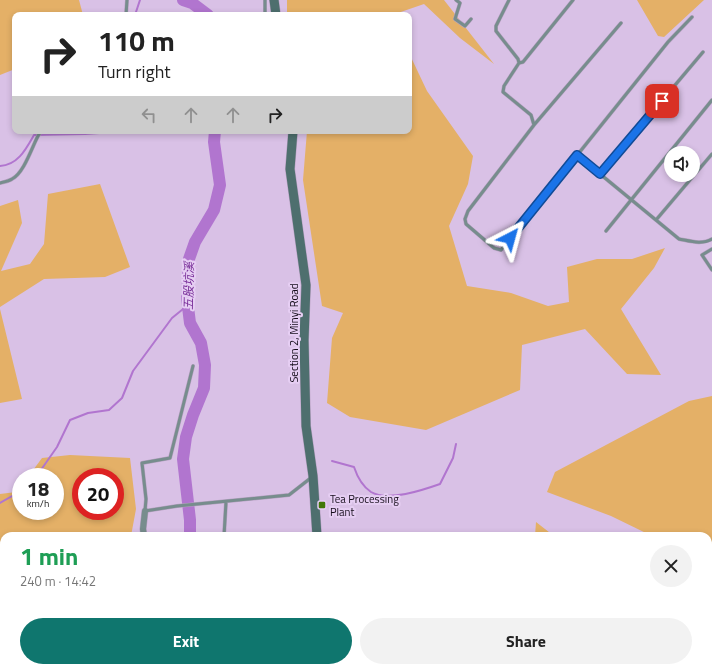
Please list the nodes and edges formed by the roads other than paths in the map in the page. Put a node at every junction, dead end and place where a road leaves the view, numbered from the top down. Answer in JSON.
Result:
{"nodes":[{"id":1,"x":127,"y":0,"type":"edge"},
{"id":2,"x":265,"y":0,"type":"edge"},
{"id":3,"x":274,"y":0,"type":"edge"},
{"id":4,"x":456,"y":0,"type":"edge"},
{"id":5,"x":509,"y":0,"type":"edge"},
{"id":6,"x":573,"y":0,"type":"edge"},
{"id":7,"x":126,"y":12,"type":"edge"},
{"id":8,"x":265,"y":12,"type":"edge"},
{"id":9,"x":276,"y":12,"type":"edge"},
{"id":10,"x":692,"y":17,"type":"dead end"},
{"id":11,"x":471,"y":19,"type":"dead end"},
{"id":12,"x":621,"y":23,"type":"dead end"},
{"id":13,"x":703,"y":52,"type":"dead end"},
{"id":14,"x":519,"y":63,"type":"junction"},
{"id":15,"x":712,"y":100,"type":"edge"},
{"id":16,"x":534,"y":125,"type":"junction"},
{"id":17,"x":39,"y":134,"type":"edge"},
{"id":18,"x":293,"y":134,"type":"edge"},
{"id":19,"x":712,"y":154,"type":"edge"},
{"id":20,"x":577,"y":155,"type":"junction"},
{"id":21,"x":600,"y":174,"type":"junction"},
{"id":22,"x":0,"y":183,"type":"edge"},
{"id":23,"x":631,"y":198,"type":"junction"},
{"id":24,"x":656,"y":220,"type":"junction"},
{"id":25,"x":606,"y":231,"type":"dead end"},
{"id":26,"x":712,"y":239,"type":"edge"},
{"id":27,"x":712,"y":249,"type":"edge"},
{"id":28,"x":712,"y":270,"type":"edge"},
{"id":29,"x":193,"y":366,"type":"dead end"},
{"id":30,"x":313,"y":476,"type":"junction"},
{"id":31,"x":226,"y":502,"type":"junction"},
{"id":32,"x":145,"y":511,"type":"junction"},
{"id":33,"x":143,"y":532,"type":"edge"},
{"id":34,"x":224,"y":532,"type":"edge"},
{"id":35,"x":317,"y":532,"type":"edge"}],
"edges":[{"from":1,"to":7,"type":"lane"},
{"from":2,"to":8,"type":"lane"},
{"from":3,"to":9,"type":"main road"},
{"from":4,"to":11,"type":"lane"},
{"from":5,"to":14,"type":"lane"},
{"from":6,"to":14,"type":"lane"},
{"from":10,"to":20,"type":"lane"},
{"from":12,"to":16,"type":"lane"},
{"from":13,"to":21,"type":"lane"},
{"from":14,"to":16,"type":"lane"},
{"from":15,"to":23,"type":"lane"},
{"from":16,"to":20,"type":"lane"},
{"from":17,"to":22,"type":"lane"},
{"from":18,"to":30,"type":"main road","name":"Section 2, Minyi Road"},
{"from":19,"to":24,"type":"lane"},
{"from":20,"to":21,"type":"lane"},
{"from":21,"to":23,"type":"lane"},
{"from":23,"to":24,"type":"lane"},
{"from":23,"to":25,"type":"lane"},
{"from":24,"to":26,"type":"lane"},
{"from":27,"to":28,"type":"lane"},
{"from":29,"to":32,"type":"lane"},
{"from":30,"to":31,"type":"lane"},
{"from":30,"to":35,"type":"main road","name":"Section 2, Minyi Road"},
{"from":31,"to":32,"type":"lane"},
{"from":31,"to":34,"type":"lane"},
{"from":32,"to":33,"type":"street"}]}
